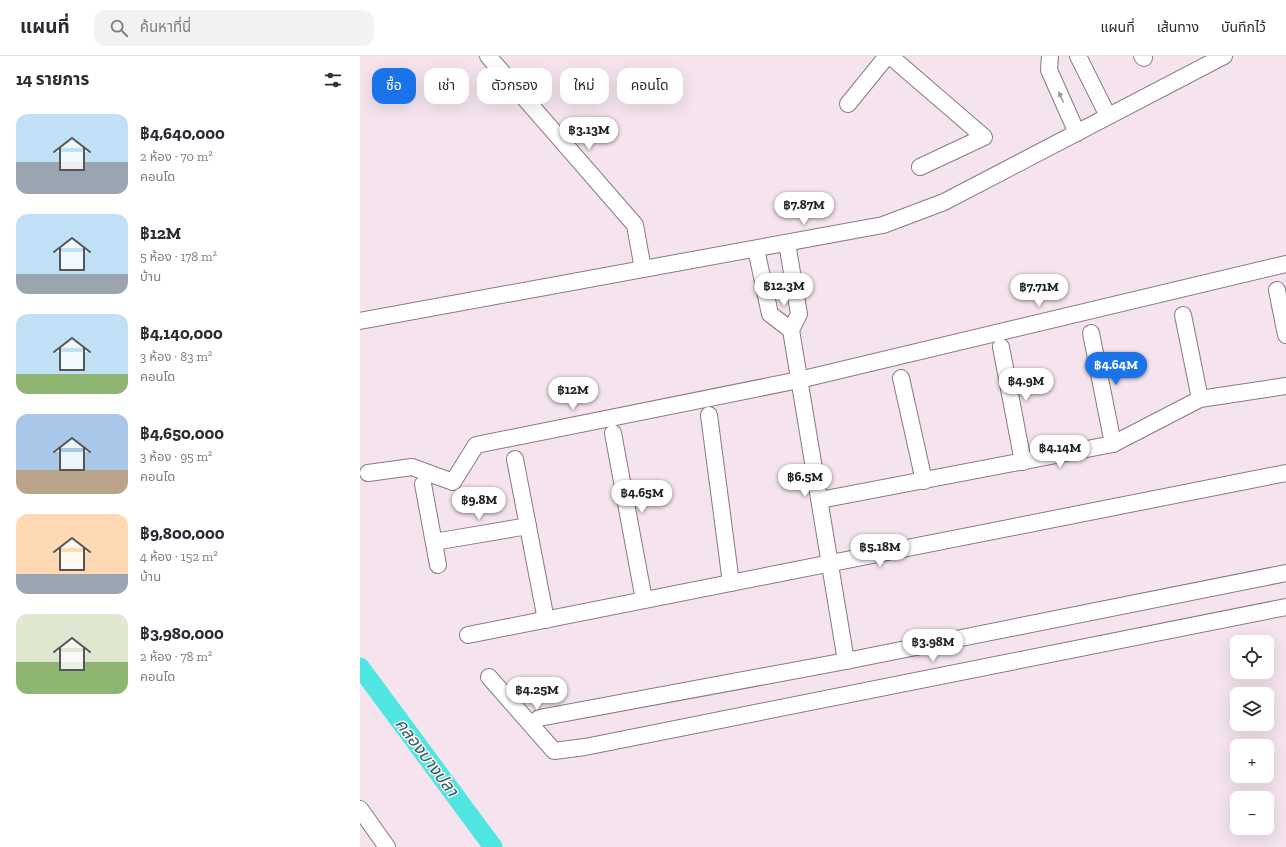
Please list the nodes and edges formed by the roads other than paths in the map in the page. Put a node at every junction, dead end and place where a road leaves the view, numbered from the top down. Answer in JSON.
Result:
{"nodes":[{"id":1,"x":488,"y":56,"type":"edge"},
{"id":2,"x":887,"y":56,"type":"edge"},
{"id":3,"x":890,"y":56,"type":"edge"},
{"id":4,"x":1050,"y":56,"type":"edge"},
{"id":5,"x":1078,"y":56,"type":"edge"},
{"id":6,"x":1224,"y":56,"type":"edge"},
{"id":7,"x":848,"y":104,"type":"dead end"},
{"id":8,"x":1108,"y":116,"type":"junction"},
{"id":9,"x":1077,"y":133,"type":"junction"},
{"id":10,"x":920,"y":167,"type":"dead end"},
{"id":11,"x":787,"y":243,"type":"junction"},
{"id":12,"x":756,"y":249,"type":"junction"},
{"id":13,"x":1286,"y":264,"type":"edge"},
{"id":14,"x":643,"y":269,"type":"junction"},
{"id":15,"x":1277,"y":290,"type":"dead end"},
{"id":16,"x":1183,"y":315,"type":"dead end"},
{"id":17,"x":360,"y":321,"type":"edge"},
{"id":18,"x":791,"y":330,"type":"junction"},
{"id":19,"x":1091,"y":333,"type":"dead end"},
{"id":20,"x":1286,"y":335,"type":"edge"},
{"id":21,"x":1001,"y":347,"type":"dead end"},
{"id":22,"x":901,"y":378,"type":"dead end"},
{"id":23,"x":799,"y":380,"type":"junction"},
{"id":24,"x":1286,"y":386,"type":"edge"},
{"id":25,"x":1200,"y":399,"type":"junction"},
{"id":26,"x":708,"y":414,"type":"dead end"},
{"id":27,"x":613,"y":433,"type":"dead end"},
{"id":28,"x":1113,"y":444,"type":"junction"},
{"id":29,"x":515,"y":460,"type":"dead end"},
{"id":30,"x":1023,"y":462,"type":"junction"},
{"id":31,"x":368,"y":473,"type":"dead end"},
{"id":32,"x":1286,"y":473,"type":"edge"},
{"id":33,"x":924,"y":480,"type":"junction"},
{"id":34,"x":423,"y":484,"type":"dead end"},
{"id":35,"x":820,"y":500,"type":"junction"},
{"id":36,"x":528,"y":526,"type":"junction"},
{"id":37,"x":434,"y":542,"type":"junction"},
{"id":38,"x":830,"y":563,"type":"junction"},
{"id":39,"x":438,"y":565,"type":"dead end"},
{"id":40,"x":1286,"y":573,"type":"edge"},
{"id":41,"x":731,"y":583,"type":"junction"},
{"id":42,"x":644,"y":600,"type":"junction"},
{"id":43,"x":1286,"y":608,"type":"edge"},
{"id":44,"x":546,"y":620,"type":"junction"},
{"id":45,"x":468,"y":635,"type":"dead end"},
{"id":46,"x":846,"y":660,"type":"junction"},
{"id":47,"x":489,"y":677,"type":"dead end"},
{"id":48,"x":539,"y":718,"type":"dead end"},
{"id":49,"x":360,"y":809,"type":"edge"},
{"id":50,"x":387,"y":847,"type":"edge"}],
"edges":[{"from":1,"to":14,"type":"street"},
{"from":2,"to":7,"type":"street"},
{"from":3,"to":10,"type":"street"},
{"from":9,"to":4,"type":"street","one_way":true},
{"from":5,"to":8,"type":"street"},
{"from":6,"to":8,"type":"street"},
{"from":8,"to":9,"type":"street"},
{"from":9,"to":11,"type":"street"},
{"from":11,"to":12,"type":"street"},
{"from":11,"to":18,"type":"street"},
{"from":12,"to":14,"type":"street"},
{"from":12,"to":18,"type":"street"},
{"from":13,"to":23,"type":"street"},
{"from":14,"to":17,"type":"street"},
{"from":15,"to":20,"type":"street"},
{"from":16,"to":25,"type":"street"},
{"from":18,"to":23,"type":"street"},
{"from":19,"to":28,"type":"street"},
{"from":21,"to":30,"type":"street"},
{"from":22,"to":33,"type":"street"},
{"from":23,"to":31,"type":"street"},
{"from":23,"to":35,"type":"street"},
{"from":24,"to":25,"type":"street"},
{"from":25,"to":28,"type":"street"},
{"from":26,"to":41,"type":"street"},
{"from":27,"to":42,"type":"street"},
{"from":28,"to":30,"type":"street"},
{"from":29,"to":36,"type":"street"},
{"from":30,"to":33,"type":"street"},
{"from":32,"to":38,"type":"street"},
{"from":33,"to":35,"type":"street"},
{"from":34,"to":37,"type":"street"},
{"from":35,"to":38,"type":"street"},
{"from":36,"to":37,"type":"street"},
{"from":36,"to":44,"type":"street"},
{"from":37,"to":39,"type":"street"},
{"from":38,"to":41,"type":"street"},
{"from":38,"to":46,"type":"street"},
{"from":40,"to":46,"type":"street"},
{"from":41,"to":42,"type":"street"},
{"from":42,"to":44,"type":"street"},
{"from":43,"to":47,"type":"street"},
{"from":44,"to":45,"type":"street"},
{"from":46,"to":48,"type":"street"},
{"from":49,"to":50,"type":"street"}]}
